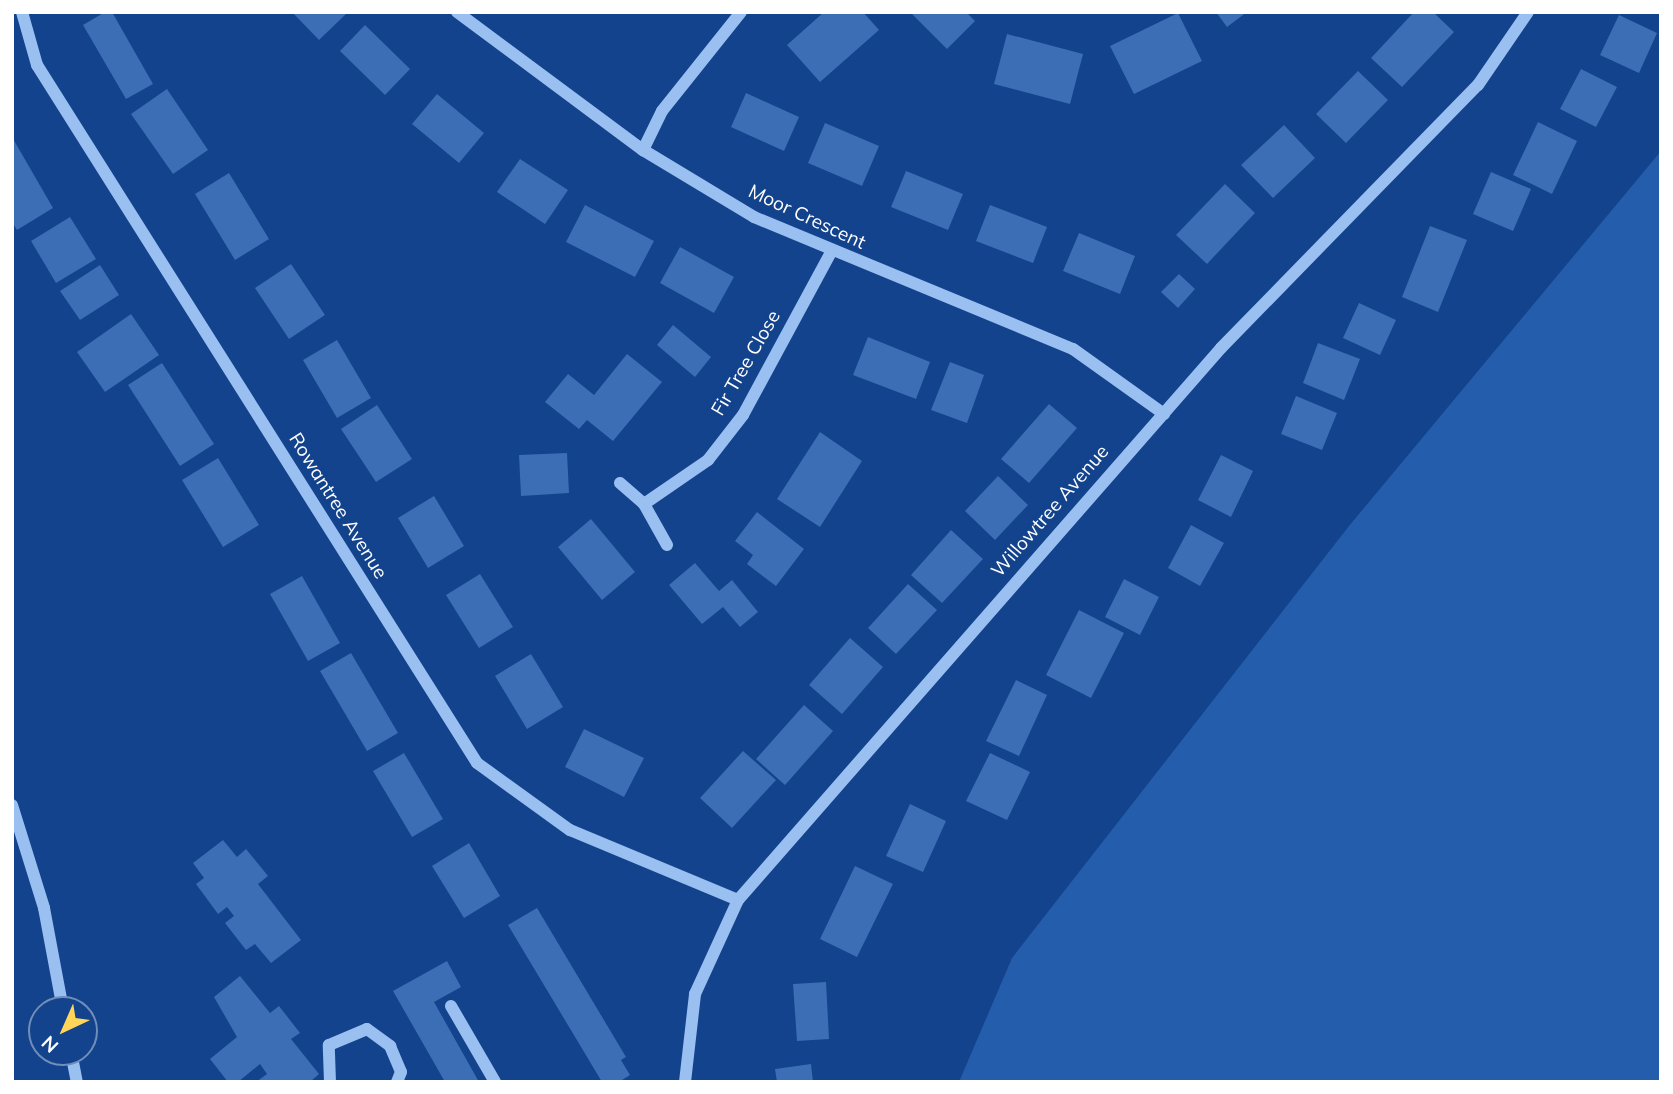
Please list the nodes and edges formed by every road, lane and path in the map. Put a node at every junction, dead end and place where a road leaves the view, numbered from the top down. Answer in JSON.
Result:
{"nodes":[{"id":1,"x":22,"y":12,"type":"edge"},
{"id":2,"x":457,"y":12,"type":"edge"},
{"id":3,"x":741,"y":12,"type":"edge"},
{"id":4,"x":1528,"y":12,"type":"edge"},
{"id":5,"x":643,"y":150,"type":"junction"},
{"id":6,"x":831,"y":252,"type":"junction"},
{"id":7,"x":1164,"y":414,"type":"junction"},
{"id":8,"x":620,"y":483,"type":"dead end"},
{"id":9,"x":644,"y":504,"type":"junction"},
{"id":10,"x":667,"y":545,"type":"dead end"},
{"id":11,"x":12,"y":805,"type":"edge"},
{"id":12,"x":738,"y":900,"type":"junction"},
{"id":13,"x":60,"y":996,"type":"edge"},
{"id":14,"x":451,"y":1006,"type":"dead end"},
{"id":15,"x":330,"y":1082,"type":"edge"},
{"id":16,"x":397,"y":1082,"type":"edge"},
{"id":17,"x":495,"y":1082,"type":"edge"},
{"id":18,"x":685,"y":1082,"type":"edge"}],
"edges":[{"from":1,"to":12,"type":"street","name":"Rowantree Avenue"},
{"from":2,"to":5,"type":"street","name":"Moor Crescent"},
{"from":3,"to":5,"type":"street"},
{"from":4,"to":7,"type":"street","name":"Willowtree Avenue"},
{"from":5,"to":6,"type":"street","name":"Moor Crescent"},
{"from":6,"to":7,"type":"street","name":"Moor Crescent"},
{"from":6,"to":9,"type":"street","name":"Fir Tree Close"},
{"from":7,"to":12,"type":"street","name":"Willowtree Avenue"},
{"from":8,"to":9,"type":"street"},
{"from":9,"to":10,"type":"street"},
{"from":11,"to":13,"type":"street"},
{"from":12,"to":18,"type":"street","name":"Willowtree Avenue"},
{"from":14,"to":17,"type":"street"},
{"from":15,"to":16,"type":"street"}]}
